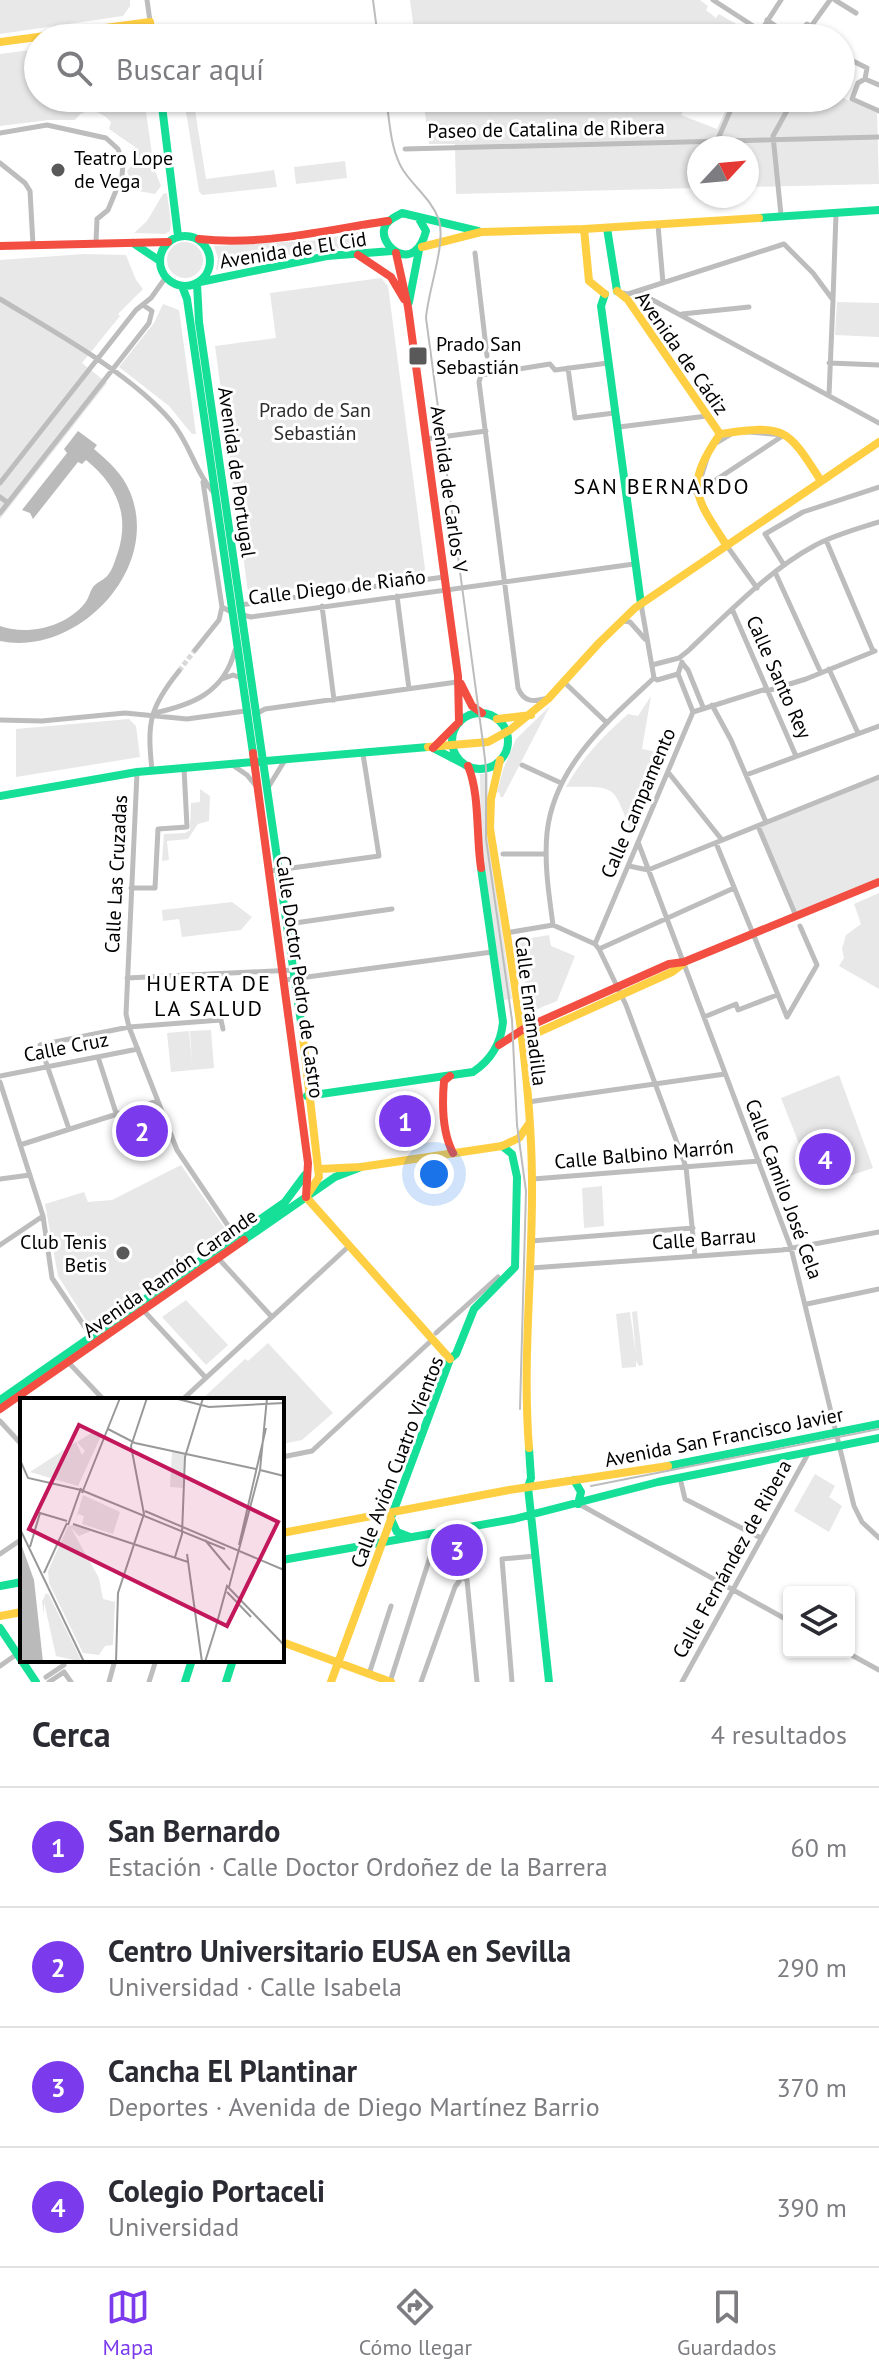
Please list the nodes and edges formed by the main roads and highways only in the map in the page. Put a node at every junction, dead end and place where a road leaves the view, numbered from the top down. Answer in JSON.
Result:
{"nodes":[{"id":1,"x":24,"y":39,"type":"edge"},
{"id":2,"x":0,"y":42,"type":"edge"},
{"id":3,"x":163,"y":112,"type":"edge"},
{"id":4,"x":879,"y":210,"type":"edge"},
{"id":5,"x":418,"y":217,"type":"junction"},
{"id":6,"x":388,"y":221,"type":"junction"},
{"id":7,"x":607,"y":228,"type":"junction"},
{"id":8,"x":584,"y":229,"type":"junction"},
{"id":9,"x":481,"y":232,"type":"junction"},
{"id":10,"x":178,"y":236,"type":"junction"},
{"id":11,"x":199,"y":239,"type":"junction"},
{"id":12,"x":130,"y":241,"type":"junction"},
{"id":13,"x":168,"y":242,"type":"junction"},
{"id":14,"x":0,"y":246,"type":"edge"},
{"id":15,"x":421,"y":248,"type":"junction"},
{"id":16,"x":394,"y":252,"type":"junction"},
{"id":17,"x":358,"y":255,"type":"junction"},
{"id":18,"x":160,"y":261,"type":"junction"},
{"id":19,"x":198,"y":283,"type":"junction"},
{"id":20,"x":182,"y":286,"type":"junction"},
{"id":21,"x":617,"y":291,"type":"junction"},
{"id":22,"x":605,"y":294,"type":"junction"},
{"id":23,"x":408,"y":307,"type":"junction"},
{"id":24,"x":720,"y":434,"type":"junction"},
{"id":25,"x":879,"y":442,"type":"edge"},
{"id":26,"x":821,"y":481,"type":"junction"},
{"id":27,"x":727,"y":546,"type":"junction"},
{"id":28,"x":641,"y":604,"type":"junction"},
{"id":29,"x":232,"y":611,"type":"junction"},
{"id":30,"x":458,"y":679,"type":"junction"},
{"id":31,"x":482,"y":713,"type":"junction"},
{"id":32,"x":532,"y":715,"type":"junction"},
{"id":33,"x":497,"y":719,"type":"junction"},
{"id":34,"x":457,"y":724,"type":"junction"},
{"id":35,"x":507,"y":734,"type":"junction"},
{"id":36,"x":452,"y":747,"type":"junction"},
{"id":37,"x":432,"y":748,"type":"junction"},
{"id":38,"x":500,"y":760,"type":"junction"},
{"id":39,"x":258,"y":761,"type":"junction"},
{"id":40,"x":465,"y":764,"type":"junction"},
{"id":41,"x":0,"y":796,"type":"edge"},
{"id":42,"x":275,"y":870,"type":"junction"},
{"id":43,"x":879,"y":882,"type":"edge"},
{"id":44,"x":619,"y":991,"type":"junction"},
{"id":45,"x":521,"y":1030,"type":"junction"},
{"id":46,"x":499,"y":1045,"type":"junction"},
{"id":47,"x":524,"y":1047,"type":"junction"},
{"id":48,"x":453,"y":1075,"type":"junction"},
{"id":49,"x":305,"y":1096,"type":"junction"},
{"id":50,"x":529,"y":1124,"type":"junction"},
{"id":51,"x":502,"y":1146,"type":"junction"},
{"id":52,"x":453,"y":1153,"type":"junction"},
{"id":53,"x":308,"y":1167,"type":"junction"},
{"id":54,"x":361,"y":1167,"type":"junction"},
{"id":55,"x":319,"y":1169,"type":"junction"},
{"id":56,"x":306,"y":1197,"type":"junction"},
{"id":57,"x":450,"y":1359,"type":"junction"},
{"id":58,"x":0,"y":1400,"type":"edge"},
{"id":59,"x":0,"y":1409,"type":"edge"},
{"id":60,"x":879,"y":1424,"type":"edge"},
{"id":61,"x":879,"y":1438,"type":"edge"},
{"id":62,"x":574,"y":1480,"type":"junction"},
{"id":63,"x":528,"y":1487,"type":"junction"},
{"id":64,"x":578,"y":1504,"type":"junction"},
{"id":65,"x":395,"y":1514,"type":"junction"},
{"id":66,"x":531,"y":1515,"type":"junction"},
{"id":67,"x":284,"y":1533,"type":"edge"},
{"id":68,"x":413,"y":1537,"type":"junction"},
{"id":69,"x":381,"y":1543,"type":"junction"},
{"id":70,"x":284,"y":1560,"type":"edge"},
{"id":71,"x":20,"y":1582,"type":"edge"},
{"id":72,"x":0,"y":1586,"type":"edge"},
{"id":73,"x":20,"y":1612,"type":"edge"},
{"id":74,"x":0,"y":1616,"type":"edge"},
{"id":75,"x":0,"y":1628,"type":"edge"},
{"id":76,"x":284,"y":1643,"type":"edge"},
{"id":77,"x":20,"y":1658,"type":"edge"},
{"id":78,"x":22,"y":1662,"type":"edge"},
{"id":79,"x":191,"y":1662,"type":"edge"},
{"id":80,"x":232,"y":1662,"type":"edge"},
{"id":81,"x":338,"y":1662,"type":"junction"},
{"id":82,"x":36,"y":1682,"type":"edge"},
{"id":83,"x":185,"y":1682,"type":"edge"},
{"id":84,"x":226,"y":1682,"type":"edge"},
{"id":85,"x":331,"y":1682,"type":"edge"},
{"id":86,"x":390,"y":1682,"type":"edge"},
{"id":87,"x":549,"y":1682,"type":"edge"}],
"edges":[{"from":1,"to":2,"type":"main road"},
{"from":3,"to":10,"type":"main road"},
{"from":4,"to":7,"type":"main road"},
{"from":5,"to":6,"type":"main road"},
{"from":5,"to":9,"type":"main road"},
{"from":5,"to":15,"type":"main road"},
{"from":6,"to":11,"type":"main road","name":"Avenida de El Cid"},
{"from":6,"to":16,"type":"main road"},
{"from":7,"to":8,"type":"main road"},
{"from":7,"to":21,"type":"main road"},
{"from":8,"to":9,"type":"main road"},
{"from":8,"to":22,"type":"main road"},
{"from":9,"to":15,"type":"main road"},
{"from":10,"to":11,"type":"main road"},
{"from":10,"to":13,"type":"main road"},
{"from":11,"to":19,"type":"main road"},
{"from":12,"to":13,"type":"main road"},
{"from":12,"to":14,"type":"main road"},
{"from":12,"to":18,"type":"main road"},
{"from":13,"to":18,"type":"main road"},
{"from":15,"to":16,"type":"main road"},
{"from":15,"to":23,"type":"main road"},
{"from":16,"to":17,"type":"main road","name":"Avenida de El Cid"},
{"from":16,"to":23,"type":"main road"},
{"from":17,"to":19,"type":"main road","name":"Avenida de El Cid"},
{"from":17,"to":23,"type":"main road"},
{"from":18,"to":20,"type":"main road"},
{"from":19,"to":20,"type":"main road"},
{"from":19,"to":29,"type":"main road","name":"Avenida de Portugal"},
{"from":20,"to":29,"type":"main road","name":"Avenida de Portugal"},
{"from":21,"to":22,"type":"main road"},
{"from":21,"to":24,"type":"main road","name":"Avenida de Cádiz"},
{"from":22,"to":28,"type":"main road"},
{"from":23,"to":30,"type":"main road","name":"Avenida de Carlos V"},
{"from":24,"to":26,"type":"main road"},
{"from":24,"to":27,"type":"main road"},
{"from":25,"to":26,"type":"main road"},
{"from":26,"to":27,"type":"main road"},
{"from":27,"to":28,"type":"main road"},
{"from":28,"to":32,"type":"main road"},
{"from":29,"to":39,"type":"main road","name":"Avenida de Portugal"},
{"from":29,"to":39,"type":"main road","name":"Avenida de Portugal"},
{"from":30,"to":31,"type":"main road","name":"Avenida de Carlos V"},
{"from":30,"to":34,"type":"main road","name":"Avenida de Carlos V"},
{"from":31,"to":33,"type":"main road"},
{"from":31,"to":34,"type":"main road"},
{"from":32,"to":33,"type":"main road"},
{"from":32,"to":35,"type":"main road"},
{"from":33,"to":35,"type":"main road"},
{"from":34,"to":36,"type":"main road","name":"Avenida de Carlos V"},
{"from":34,"to":37,"type":"main road"},
{"from":35,"to":36,"type":"main road"},
{"from":35,"to":38,"type":"main road","name":"Calle Enramadilla"},
{"from":36,"to":37,"type":"main road"},
{"from":36,"to":40,"type":"main road"},
{"from":37,"to":39,"type":"main road"},
{"from":37,"to":40,"type":"main road"},
{"from":38,"to":40,"type":"main road"},
{"from":38,"to":45,"type":"main road","name":"Calle Enramadilla"},
{"from":39,"to":41,"type":"main road"},
{"from":39,"to":42,"type":"main road","name":"Calle Doctor Pedro de Castro"},
{"from":39,"to":42,"type":"main road","name":"Calle Doctor Pedro de Castro"},
{"from":40,"to":46,"type":"main road","name":"Calle Enramadilla"},
{"from":42,"to":49,"type":"main road","name":"Calle Doctor Pedro de Castro"},
{"from":42,"to":49,"type":"main road","name":"Calle Doctor Pedro de Castro"},
{"from":43,"to":44,"type":"main road"},
{"from":44,"to":45,"type":"main road"},
{"from":44,"to":47,"type":"main road"},
{"from":45,"to":46,"type":"main road"},
{"from":45,"to":47,"type":"main road","name":"Calle Enramadilla"},
{"from":46,"to":48,"type":"main road"},
{"from":47,"to":50,"type":"main road","name":"Calle Enramadilla"},
{"from":48,"to":49,"type":"main road"},
{"from":48,"to":52,"type":"main road"},
{"from":49,"to":53,"type":"main road","name":"Calle Doctor Pedro de Castro"},
{"from":49,"to":55,"type":"main road","name":"Calle Doctor Pedro de Castro"},
{"from":50,"to":51,"type":"main road"},
{"from":50,"to":63,"type":"main road","name":"Calle Enramadilla"},
{"from":51,"to":52,"type":"main road","name":"Avenida Ramón Carande"},
{"from":51,"to":57,"type":"main road","name":"Calle Avión Cuatro Vientos"},
{"from":52,"to":54,"type":"main road","name":"Avenida Ramón Carande"},
{"from":53,"to":55,"type":"main road"},
{"from":53,"to":56,"type":"main road","name":"Calle Doctor Pedro de Castro"},
{"from":53,"to":58,"type":"main road","name":"Avenida Ramón Carande"},
{"from":54,"to":55,"type":"main road","name":"Avenida Ramón Carande"},
{"from":54,"to":56,"type":"main road","name":"Avenida Ramón Carande"},
{"from":55,"to":56,"type":"main road"},
{"from":56,"to":57,"type":"main road"},
{"from":56,"to":59,"type":"main road","name":"Avenida Ramón Carande"},
{"from":57,"to":65,"type":"main road","name":"Calle Avión Cuatro Vientos"},
{"from":60,"to":62,"type":"main road","name":"Avenida San Francisco Javier"},
{"from":61,"to":64,"type":"main road","name":"Avenida San Francisco Javier"},
{"from":62,"to":63,"type":"main road","name":"Avenida San Francisco Javier"},
{"from":62,"to":64,"type":"main road"},
{"from":63,"to":65,"type":"main road","name":"Avenida San Francisco Javier"},
{"from":63,"to":66,"type":"main road","name":"Calle Enramadilla"},
{"from":64,"to":66,"type":"main road","name":"Avenida San Francisco Javier"},
{"from":65,"to":67,"type":"main road","name":"Avenida San Francisco Javier"},
{"from":65,"to":68,"type":"main road"},
{"from":65,"to":69,"type":"main road","name":"Calle Avión Cuatro Vientos"},
{"from":66,"to":68,"type":"main road","name":"Avenida San Francisco Javier"},
{"from":66,"to":87,"type":"main road","name":"Calle Enramadilla"},
{"from":68,"to":69,"type":"main road","name":"Avenida San Francisco Javier"},
{"from":69,"to":70,"type":"main road","name":"Avenida San Francisco Javier"},
{"from":69,"to":81,"type":"main road","name":"Calle Avión Cuatro Vientos"},
{"from":71,"to":72,"type":"main road"},
{"from":73,"to":74,"type":"main road"},
{"from":75,"to":77,"type":"main road"},
{"from":76,"to":81,"type":"main road"},
{"from":78,"to":82,"type":"main road"},
{"from":79,"to":83,"type":"main road"},
{"from":80,"to":84,"type":"main road"},
{"from":81,"to":85,"type":"main road","name":"Calle Avión Cuatro Vientos"},
{"from":81,"to":86,"type":"main road"}]}
